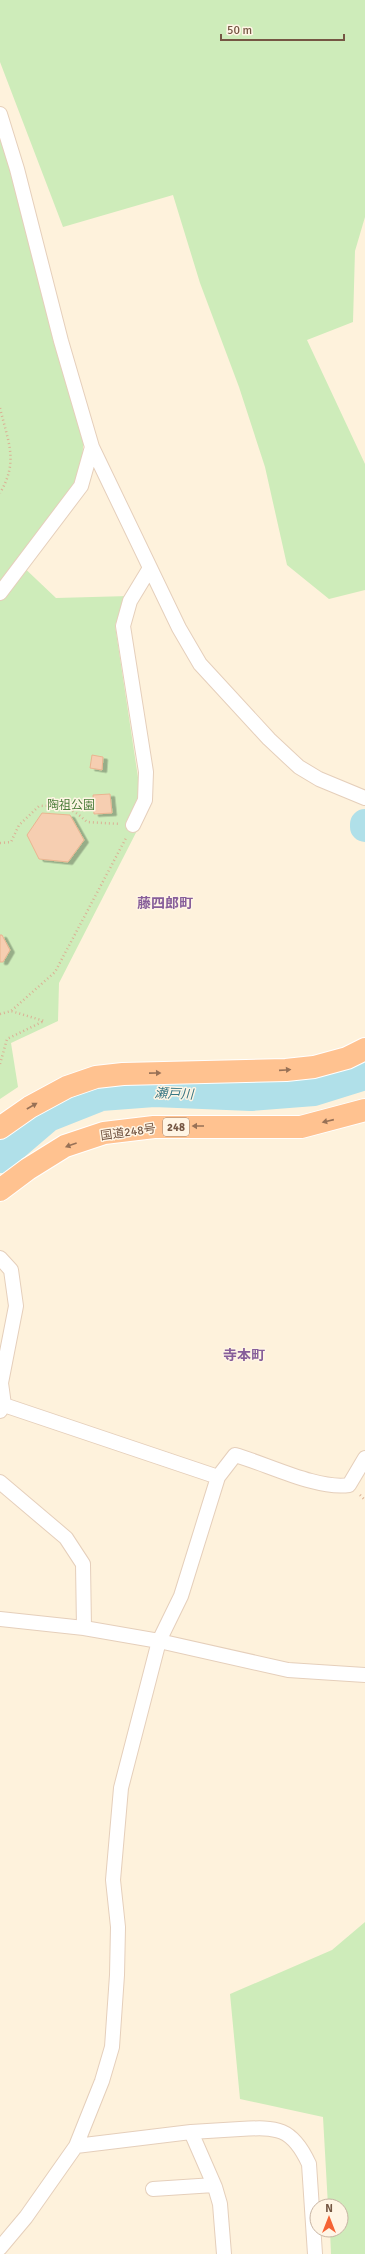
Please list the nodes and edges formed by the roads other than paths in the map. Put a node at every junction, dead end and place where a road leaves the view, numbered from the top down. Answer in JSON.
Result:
{"nodes":[{"id":1,"x":0,"y":114,"type":"edge"},
{"id":2,"x":92,"y":447,"type":"junction"},
{"id":3,"x":150,"y":568,"type":"junction"},
{"id":4,"x":0,"y":593,"type":"edge"},
{"id":5,"x":365,"y":798,"type":"edge"},
{"id":6,"x":133,"y":825,"type":"road end"},
{"id":7,"x":365,"y":1049,"type":"edge"},
{"id":8,"x":365,"y":1110,"type":"edge"},
{"id":9,"x":0,"y":1128,"type":"edge"},
{"id":10,"x":0,"y":1190,"type":"edge"},
{"id":11,"x":0,"y":1258,"type":"edge"},
{"id":12,"x":6,"y":1273,"type":"edge"},
{"id":13,"x":2,"y":1408,"type":"edge"},
{"id":14,"x":365,"y":1458,"type":"edge"},
{"id":15,"x":218,"y":1477,"type":"junction"},
{"id":16,"x":0,"y":1482,"type":"edge"},
{"id":17,"x":0,"y":1619,"type":"edge"},
{"id":18,"x":84,"y":1628,"type":"junction"},
{"id":19,"x":159,"y":1641,"type":"junction"},
{"id":20,"x":365,"y":1674,"type":"edge"},
{"id":21,"x":191,"y":2132,"type":"junction"},
{"id":22,"x":76,"y":2146,"type":"junction"},
{"id":23,"x":214,"y":2185,"type":"junction"},
{"id":24,"x":152,"y":2189,"type":"dead end"},
{"id":25,"x":0,"y":2248,"type":"edge"},
{"id":26,"x":224,"y":2254,"type":"edge"},
{"id":27,"x":315,"y":2254,"type":"edge"}],
"edges":[{"from":1,"to":2,"type":"street"},
{"from":2,"to":3,"type":"street"},
{"from":2,"to":4,"type":"street"},
{"from":3,"to":5,"type":"street"},
{"from":3,"to":6,"type":"street"},
{"from":9,"to":7,"type":"highway","one_way":true},
{"from":8,"to":10,"type":"highway","name":"国道248号","number":"248","one_way":true},
{"from":11,"to":12,"type":"street"},
{"from":12,"to":13,"type":"street"},
{"from":13,"to":15,"type":"street"},
{"from":14,"to":15,"type":"street"},
{"from":15,"to":19,"type":"street"},
{"from":16,"to":18,"type":"street"},
{"from":17,"to":18,"type":"street"},
{"from":18,"to":19,"type":"street"},
{"from":19,"to":20,"type":"street"},
{"from":19,"to":22,"type":"street"},
{"from":21,"to":22,"type":"street"},
{"from":21,"to":23,"type":"street"},
{"from":21,"to":27,"type":"street"},
{"from":22,"to":25,"type":"street"},
{"from":23,"to":24,"type":"street"},
{"from":23,"to":26,"type":"street"}]}
